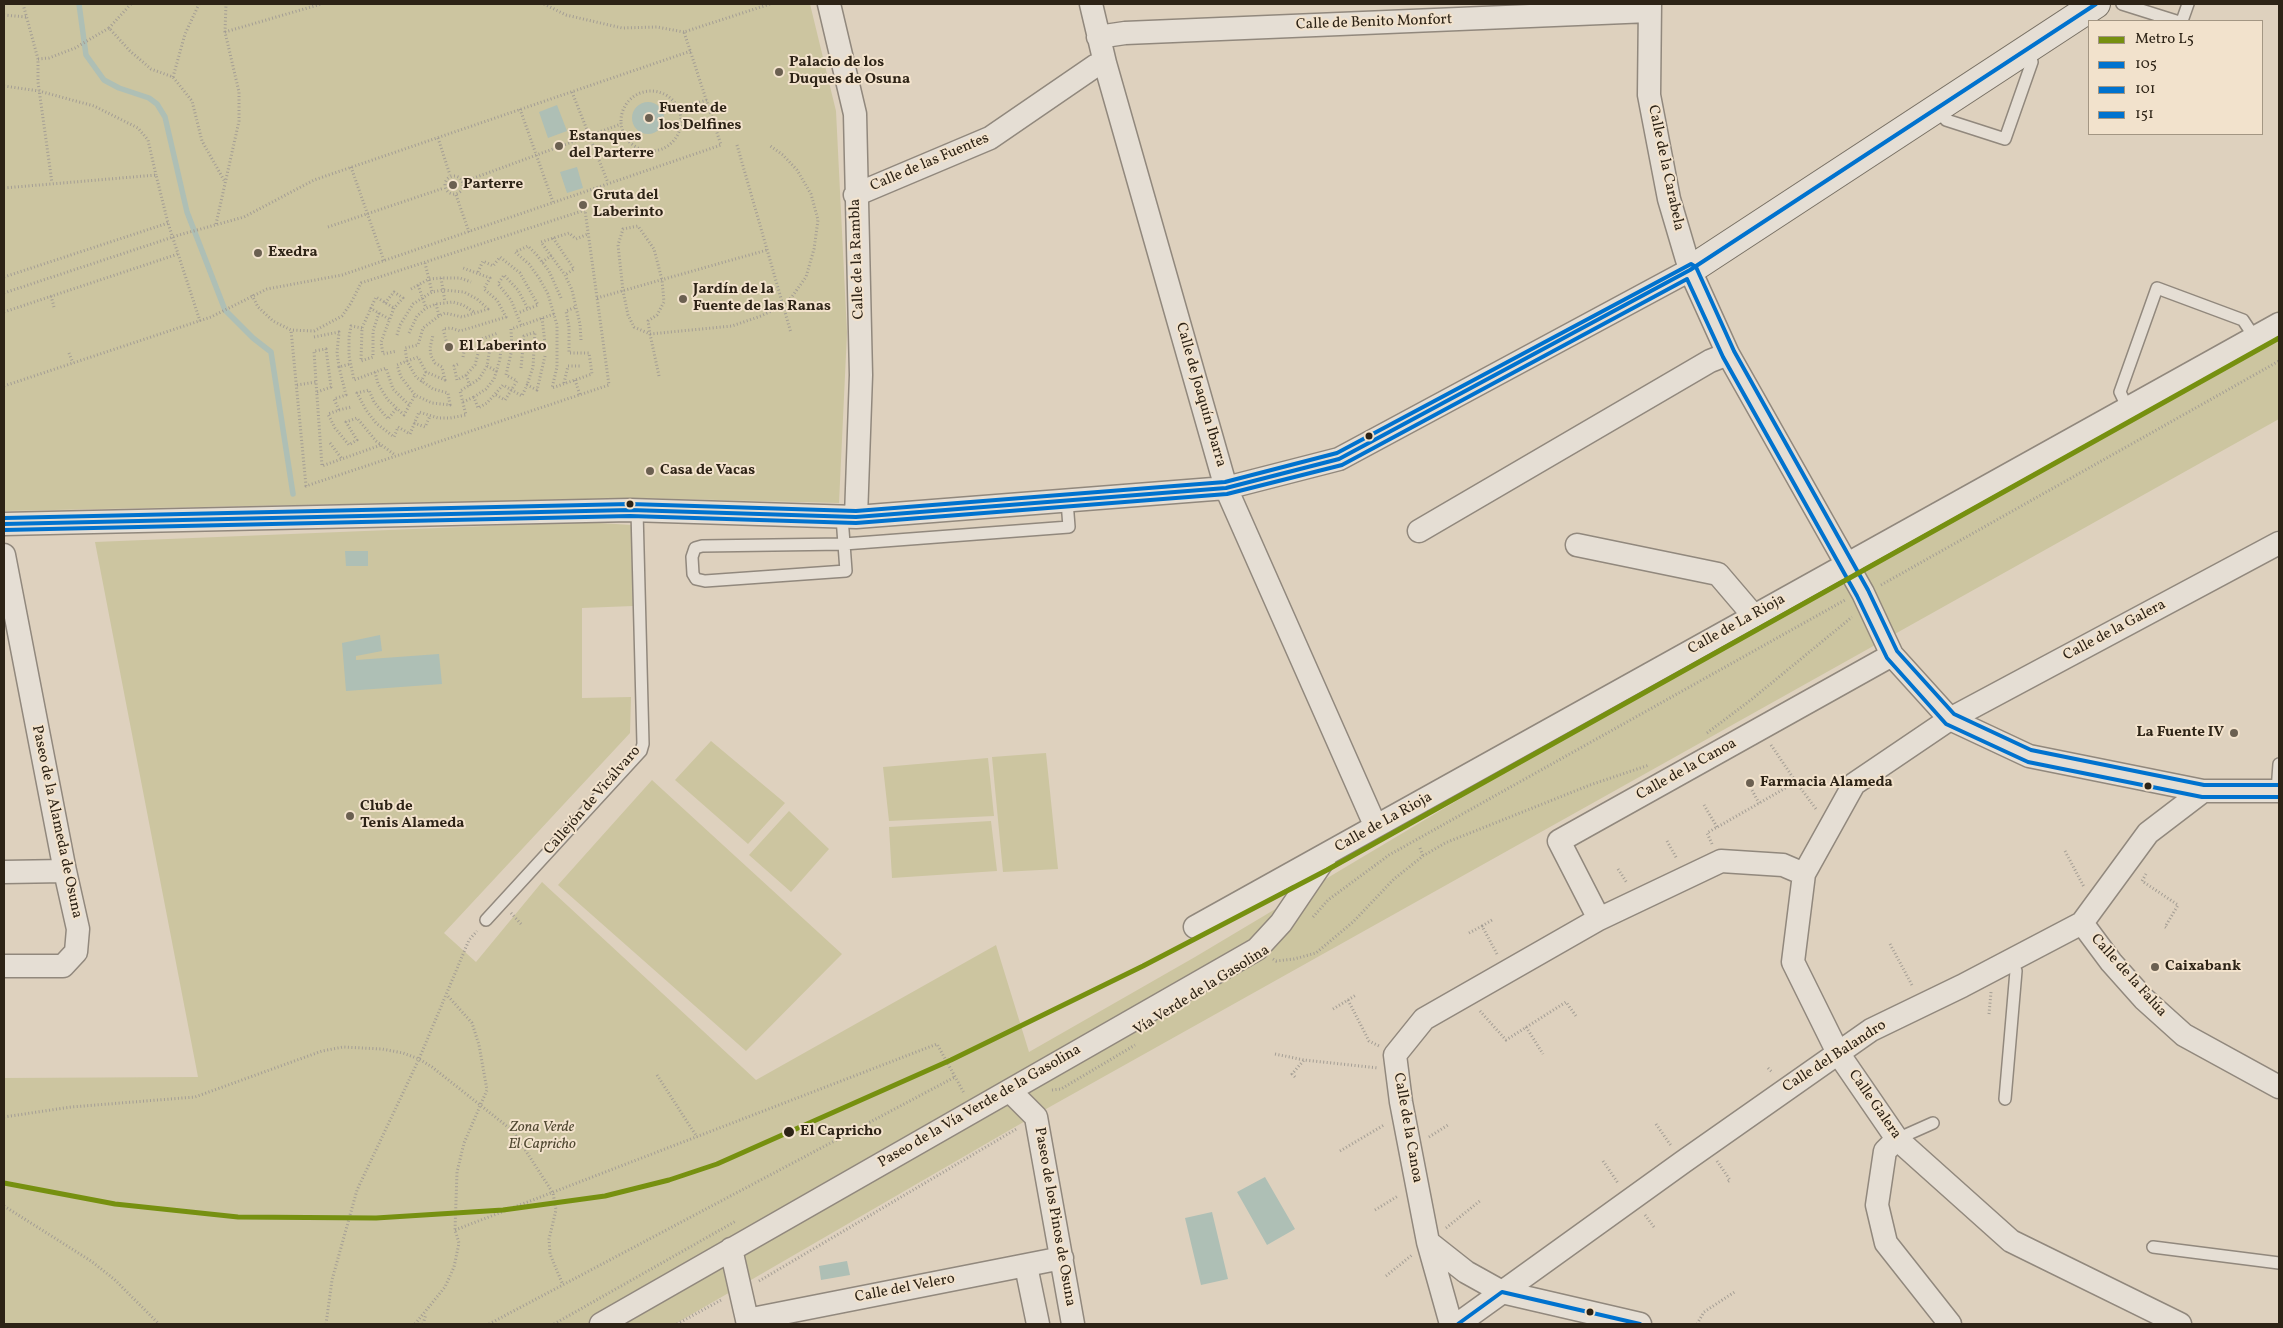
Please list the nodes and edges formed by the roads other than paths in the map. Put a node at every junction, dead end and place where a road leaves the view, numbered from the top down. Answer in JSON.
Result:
{"nodes":[{"id":1,"x":829,"y":4,"type":"edge"},
{"id":2,"x":1091,"y":4,"type":"edge"},
{"id":3,"x":2096,"y":4,"type":"edge"},
{"id":4,"x":2122,"y":4,"type":"edge"},
{"id":5,"x":2188,"y":4,"type":"edge"},
{"id":6,"x":1650,"y":8,"type":"edge"},
{"id":7,"x":2173,"y":20,"type":"edge"},
{"id":8,"x":2182,"y":20,"type":"edge"},
{"id":9,"x":1098,"y":37,"type":"junction"},
{"id":10,"x":2028,"y":47,"type":"junction"},
{"id":11,"x":1105,"y":63,"type":"junction"},
{"id":12,"x":1937,"y":107,"type":"junction"},
{"id":13,"x":856,"y":195,"type":"junction"},
{"id":14,"x":1690,"y":270,"type":"junction"},
{"id":15,"x":2279,"y":324,"type":"edge"},
{"id":16,"x":2255,"y":338,"type":"junction"},
{"id":17,"x":1728,"y":354,"type":"junction"},
{"id":18,"x":2128,"y":409,"type":"junction"},
{"id":19,"x":1226,"y":488,"type":"junction"},
{"id":20,"x":1067,"y":501,"type":"junction"},
{"id":21,"x":637,"y":511,"type":"junction"},
{"id":22,"x":849,"y":517,"type":"junction"},
{"id":23,"x":4,"y":524,"type":"edge"},
{"id":24,"x":1419,"y":531,"type":"dead end"},
{"id":25,"x":2279,"y":543,"type":"edge"},
{"id":26,"x":844,"y":544,"type":"junction"},
{"id":27,"x":1577,"y":545,"type":"dead end"},
{"id":28,"x":4,"y":555,"type":"edge"},
{"id":29,"x":1847,"y":565,"type":"junction"},
{"id":30,"x":1753,"y":615,"type":"junction"},
{"id":31,"x":12,"y":646,"type":"edge"},
{"id":32,"x":1892,"y":656,"type":"junction"},
{"id":33,"x":1950,"y":719,"type":"junction"},
{"id":34,"x":2279,"y":764,"type":"edge"},
{"id":35,"x":2203,"y":791,"type":"junction"},
{"id":36,"x":2278,"y":791,"type":"edge"},
{"id":37,"x":1375,"y":825,"type":"junction"},
{"id":38,"x":1327,"y":855,"type":"junction"},
{"id":39,"x":64,"y":871,"type":"junction"},
{"id":40,"x":4,"y":872,"type":"edge"},
{"id":41,"x":1804,"y":874,"type":"junction"},
{"id":42,"x":2088,"y":915,"type":"junction"},
{"id":43,"x":1599,"y":919,"type":"junction"},
{"id":44,"x":486,"y":920,"type":"road end"},
{"id":45,"x":1195,"y":927,"type":"dead end"},
{"id":46,"x":2011,"y":960,"type":"junction"},
{"id":47,"x":4,"y":966,"type":"edge"},
{"id":48,"x":1838,"y":1054,"type":"junction"},
{"id":49,"x":2279,"y":1087,"type":"edge"},
{"id":50,"x":1010,"y":1091,"type":"junction"},
{"id":51,"x":2005,"y":1099,"type":"dead end"},
{"id":52,"x":1933,"y":1123,"type":"dead end"},
{"id":53,"x":1897,"y":1139,"type":"junction"},
{"id":54,"x":1428,"y":1242,"type":"junction"},
{"id":55,"x":2154,"y":1248,"type":"dead end"},
{"id":56,"x":731,"y":1249,"type":"junction"},
{"id":57,"x":1062,"y":1258,"type":"junction"},
{"id":58,"x":2279,"y":1262,"type":"edge"},
{"id":59,"x":1026,"y":1266,"type":"junction"},
{"id":60,"x":1502,"y":1292,"type":"junction"},
{"id":61,"x":748,"y":1322,"type":"edge"},
{"id":62,"x":601,"y":1324,"type":"edge"},
{"id":63,"x":1038,"y":1324,"type":"edge"},
{"id":64,"x":1074,"y":1324,"type":"edge"},
{"id":65,"x":1451,"y":1324,"type":"edge"},
{"id":66,"x":1458,"y":1324,"type":"edge"},
{"id":67,"x":1640,"y":1324,"type":"edge"},
{"id":68,"x":1950,"y":1324,"type":"edge"},
{"id":69,"x":2180,"y":1324,"type":"edge"}],
"edges":[{"from":1,"to":13,"type":"street","name":"Calle de la Rambla"},
{"from":2,"to":9,"type":"street","name":"Calle de Joaquín Ibarra"},
{"from":3,"to":10,"type":"street"},
{"from":4,"to":7,"type":"lane"},
{"from":5,"to":8,"type":"lane"},
{"from":6,"to":9,"type":"street","name":"Calle de Benito Monfort"},
{"from":6,"to":14,"type":"street","name":"Calle de la Carabela"},
{"from":9,"to":11,"type":"street","name":"Calle de Joaquín Ibarra"},
{"from":10,"to":12,"type":"street"},
{"from":10,"to":12,"type":"lane"},
{"from":11,"to":13,"type":"street","name":"Calle de las Fuentes"},
{"from":11,"to":19,"type":"street","name":"Calle de Joaquín Ibarra"},
{"from":12,"to":14,"type":"street"},
{"from":13,"to":22,"type":"street","name":"Calle de la Rambla"},
{"from":14,"to":17,"type":"street","name":"Calle de la Carabela"},
{"from":14,"to":19,"type":"street"},
{"from":15,"to":16,"type":"street","name":"Calle de La Rioja"},
{"from":16,"to":18,"type":"street","name":"Calle de La Rioja"},
{"from":16,"to":18,"type":"lane"},
{"from":17,"to":24,"type":"street"},
{"from":17,"to":29,"type":"street","name":"Calle de la Carabela"},
{"from":18,"to":29,"type":"street","name":"Calle de La Rioja"},
{"from":19,"to":20,"type":"street"},
{"from":19,"to":37,"type":"street","name":"Calle de Joaquín Ibarra"},
{"from":20,"to":22,"type":"street"},
{"from":20,"to":26,"type":"lane"},
{"from":21,"to":22,"type":"street"},
{"from":21,"to":23,"type":"street"},
{"from":21,"to":44,"type":"lane","name":"Callejón de Vicálvaro"},
{"from":22,"to":26,"type":"lane"},
{"from":25,"to":33,"type":"street","name":"Calle de la Galera"},
{"from":26,"to":26,"type":"lane"},
{"from":27,"to":30,"type":"street"},
{"from":28,"to":31,"type":"street","name":"Paseo de la Alameda de Osuna"},
{"from":29,"to":30,"type":"street","name":"Calle de La Rioja"},
{"from":29,"to":32,"type":"street","name":"Calle de la Carabela"},
{"from":30,"to":37,"type":"street","name":"Calle de La Rioja"},
{"from":31,"to":39,"type":"street","name":"Paseo de la Alameda de Osuna"},
{"from":32,"to":33,"type":"street","name":"Calle de la Carabela"},
{"from":32,"to":43,"type":"street","name":"Calle de la Canoa"},
{"from":33,"to":35,"type":"street","name":"Calle de la Carabela"},
{"from":33,"to":41,"type":"street","name":"Calle Galera"},
{"from":34,"to":36,"type":"lane"},
{"from":35,"to":36,"type":"street","name":"Calle de la Carabela"},
{"from":35,"to":42,"type":"street","name":"Calle del Balandro"},
{"from":37,"to":38,"type":"street","name":"Calle de La Rioja"},
{"from":38,"to":45,"type":"street","name":"Calle de La Rioja"},
{"from":38,"to":50,"type":"street","name":"Paseo de la Vía Verde de la Gasolina"},
{"from":39,"to":40,"type":"street"},
{"from":39,"to":47,"type":"street","name":"Paseo de la Alameda de Osuna"},
{"from":41,"to":43,"type":"street","name":"Calle de la Canoa"},
{"from":41,"to":48,"type":"street","name":"Calle Galera"},
{"from":42,"to":46,"type":"street","name":"Calle del Balandro"},
{"from":42,"to":49,"type":"street","name":"Calle de la Falúa"},
{"from":43,"to":54,"type":"street","name":"Calle de la Canoa"},
{"from":46,"to":48,"type":"street","name":"Calle del Balandro"},
{"from":46,"to":51,"type":"lane"},
{"from":48,"to":53,"type":"street","name":"Calle Galera"},
{"from":48,"to":60,"type":"street","name":"Calle del Balandro"},
{"from":50,"to":56,"type":"street","name":"Paseo de la Vía Verde de la Gasolina"},
{"from":50,"to":57,"type":"street","name":"Paseo de los Pinos de Osuna"},
{"from":52,"to":53,"type":"lane"},
{"from":53,"to":68,"type":"street"},
{"from":53,"to":69,"type":"street","name":"Calle Galera"},
{"from":54,"to":60,"type":"street"},
{"from":54,"to":65,"type":"street","name":"Calle de la Canoa"},
{"from":55,"to":58,"type":"lane"},
{"from":56,"to":61,"type":"street","name":"Calle del Velero"},
{"from":56,"to":62,"type":"street","name":"Paseo de la Vía Verde de la Gasolina"},
{"from":57,"to":59,"type":"street","name":"Calle del Velero"},
{"from":57,"to":64,"type":"street","name":"Paseo de los Pinos de Osuna"},
{"from":59,"to":61,"type":"street","name":"Calle del Velero"},
{"from":59,"to":63,"type":"street"},
{"from":60,"to":66,"type":"street","name":"Calle del Balandro"},
{"from":60,"to":67,"type":"street"}]}
